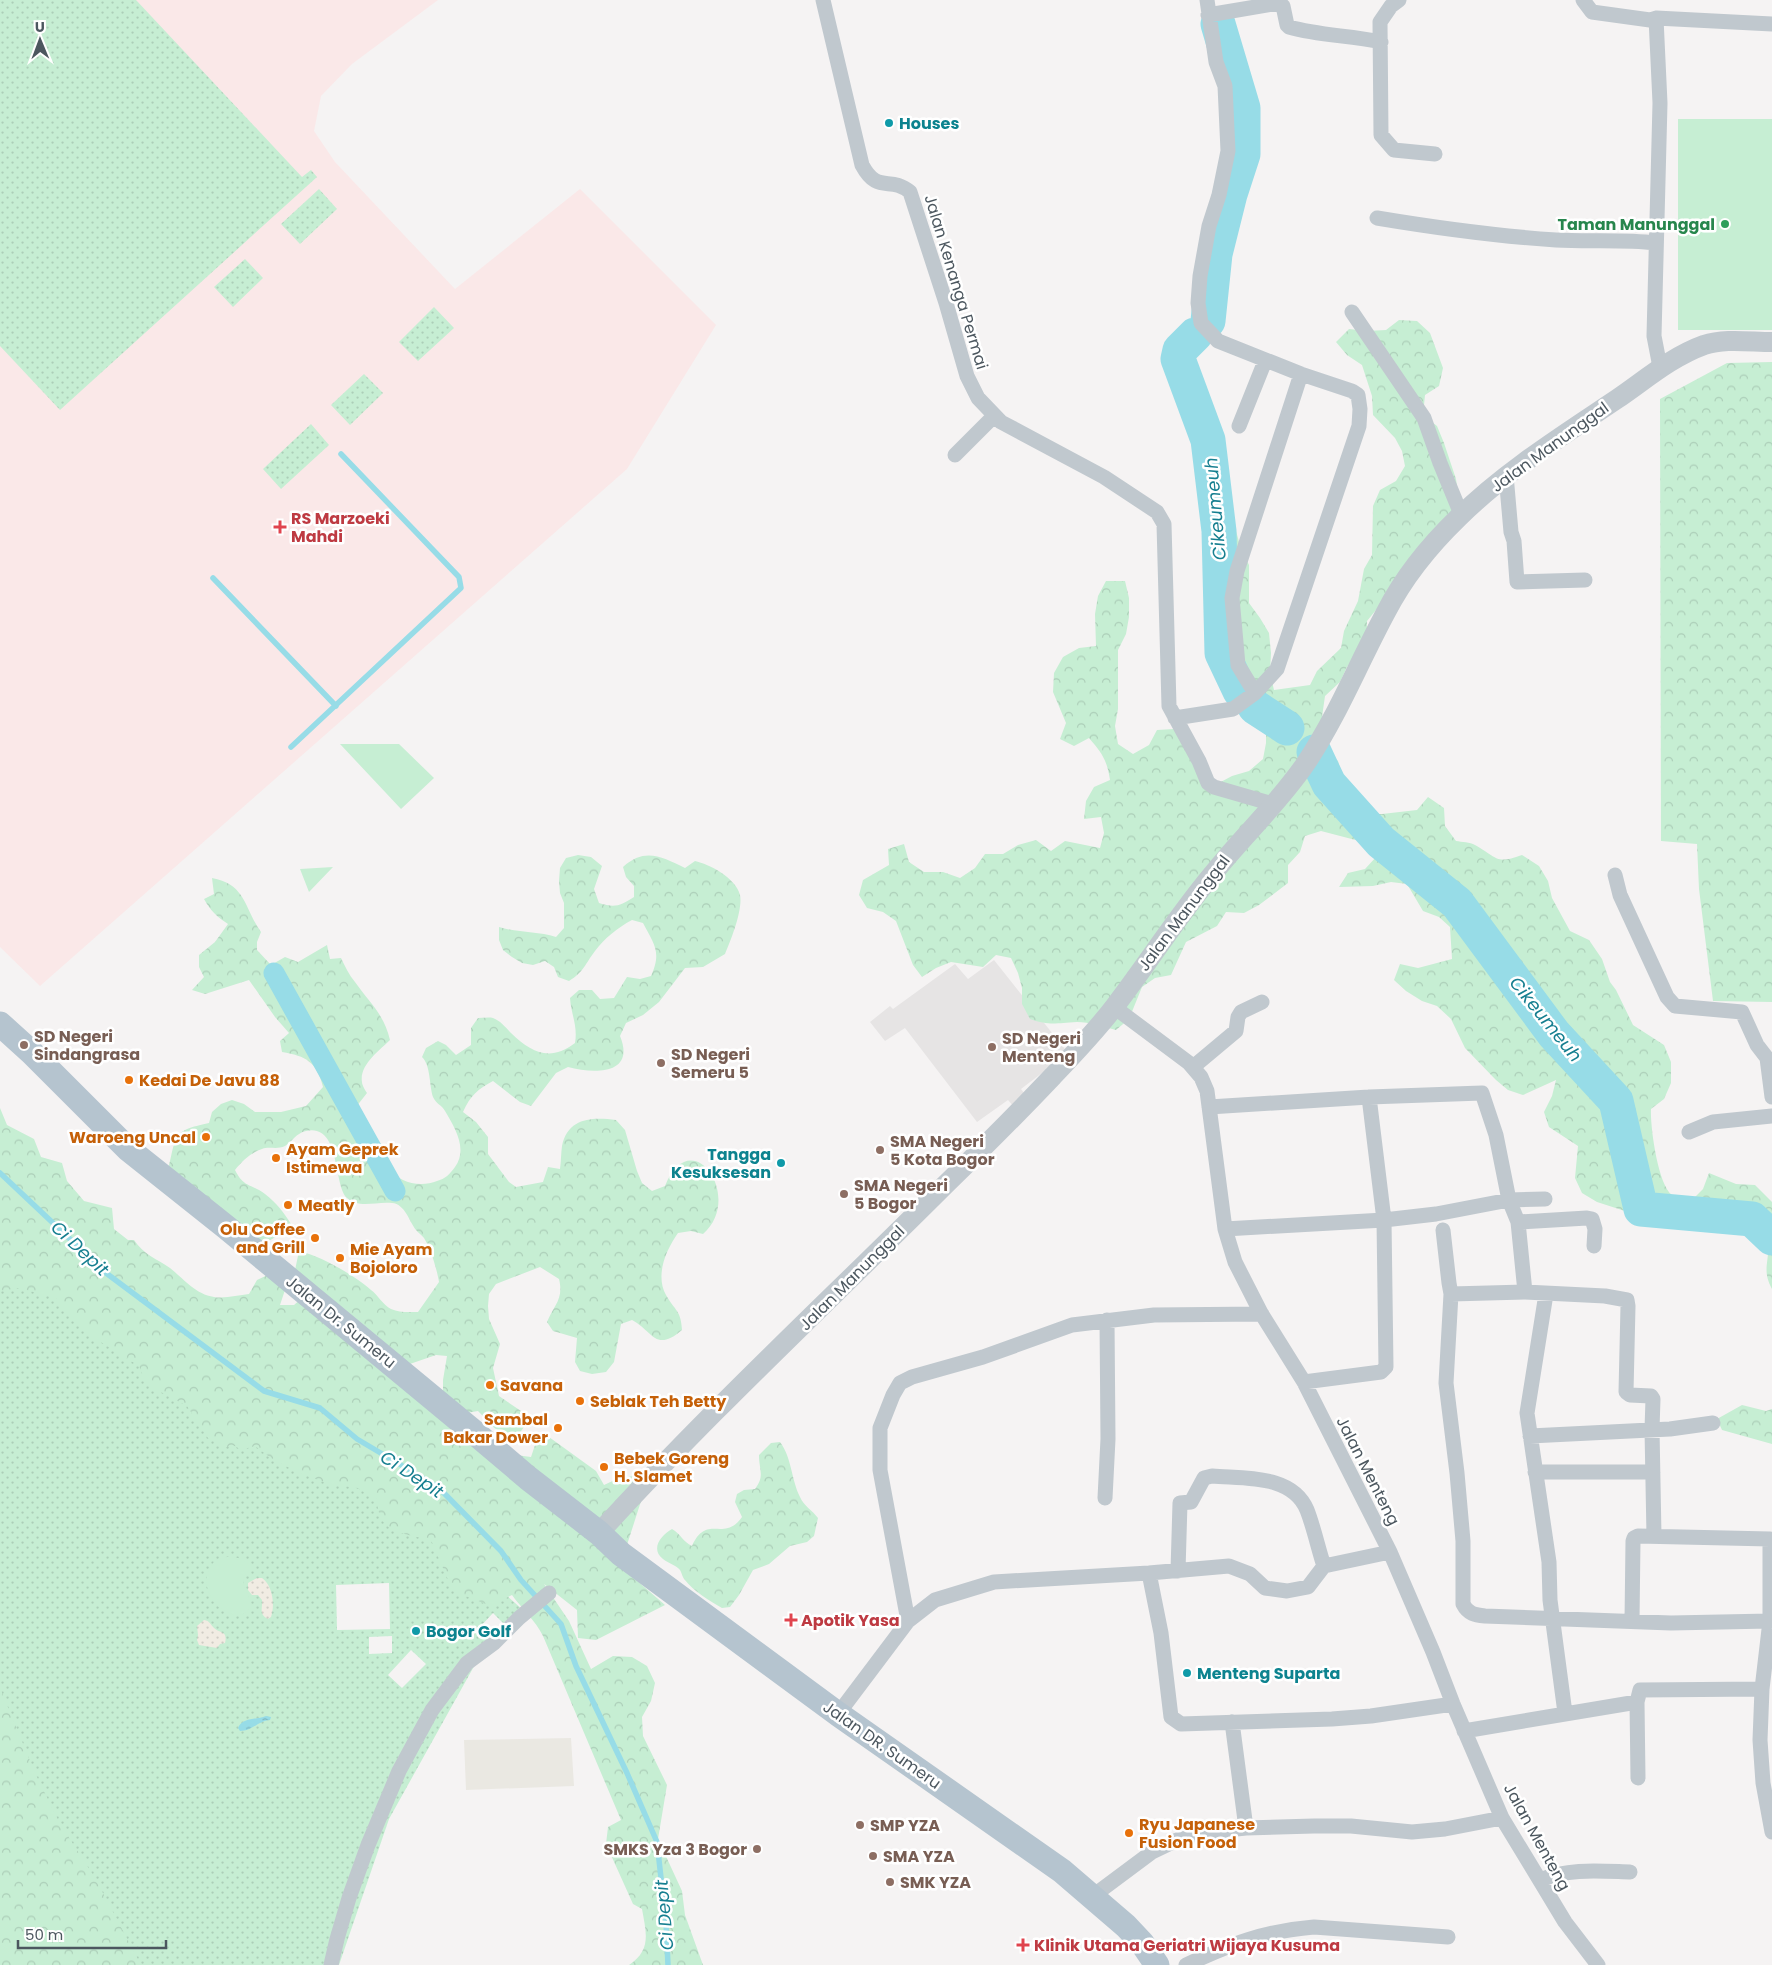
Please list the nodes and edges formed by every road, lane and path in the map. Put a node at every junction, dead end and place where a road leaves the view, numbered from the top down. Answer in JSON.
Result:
{"nodes":[{"id":1,"x":823,"y":0,"type":"edge"},
{"id":2,"x":1399,"y":0,"type":"edge"},
{"id":3,"x":1583,"y":0,"type":"edge"},
{"id":4,"x":1208,"y":7,"type":"edge"},
{"id":5,"x":1656,"y":18,"type":"junction"},
{"id":6,"x":1772,"y":24,"type":"edge"},
{"id":7,"x":1381,"y":42,"type":"junction"},
{"id":8,"x":1435,"y":154,"type":"dead end"},
{"id":9,"x":1377,"y":218,"type":"dead end"},
{"id":10,"x":1656,"y":243,"type":"junction"},
{"id":11,"x":1352,"y":312,"type":"dead end"},
{"id":12,"x":1772,"y":342,"type":"edge"},
{"id":13,"x":1265,"y":361,"type":"junction"},
{"id":14,"x":1660,"y":367,"type":"junction"},
{"id":15,"x":1301,"y":374,"type":"junction"},
{"id":16,"x":994,"y":416,"type":"junction"},
{"id":17,"x":1239,"y":426,"type":"dead end"},
{"id":18,"x":956,"y":455,"type":"dead end"},
{"id":19,"x":1506,"y":475,"type":"junction"},
{"id":20,"x":1461,"y":514,"type":"junction"},
{"id":21,"x":1585,"y":580,"type":"dead end"},
{"id":22,"x":1255,"y":693,"type":"junction"},
{"id":23,"x":1175,"y":718,"type":"junction"},
{"id":24,"x":1273,"y":804,"type":"junction"},
{"id":25,"x":1615,"y":875,"type":"dead end"},
{"id":26,"x":1262,"y":1002,"type":"dead end"},
{"id":27,"x":1114,"y":1007,"type":"junction"},
{"id":28,"x":0,"y":1024,"type":"edge"},
{"id":29,"x":1769,"y":1058,"type":"edge"},
{"id":30,"x":1193,"y":1067,"type":"junction"},
{"id":31,"x":1369,"y":1097,"type":"junction"},
{"id":32,"x":1772,"y":1097,"type":"edge"},
{"id":33,"x":1209,"y":1107,"type":"junction"},
{"id":34,"x":1772,"y":1116,"type":"edge"},
{"id":35,"x":1688,"y":1132,"type":"dead end"},
{"id":36,"x":1545,"y":1199,"type":"dead end"},
{"id":37,"x":1509,"y":1200,"type":"junction"},
{"id":38,"x":1384,"y":1220,"type":"junction"},
{"id":39,"x":1518,"y":1222,"type":"junction"},
{"id":40,"x":1225,"y":1229,"type":"junction"},
{"id":41,"x":1443,"y":1230,"type":"dead end"},
{"id":42,"x":1594,"y":1246,"type":"dead end"},
{"id":43,"x":1525,"y":1292,"type":"junction"},
{"id":44,"x":1452,"y":1294,"type":"junction"},
{"id":45,"x":1546,"y":1294,"type":"junction"},
{"id":46,"x":1262,"y":1314,"type":"junction"},
{"id":47,"x":1107,"y":1320,"type":"junction"},
{"id":48,"x":1304,"y":1382,"type":"junction"},
{"id":49,"x":1713,"y":1423,"type":"dead end"},
{"id":50,"x":1652,"y":1429,"type":"junction"},
{"id":51,"x":1530,"y":1436,"type":"junction"},
{"id":52,"x":1535,"y":1472,"type":"junction"},
{"id":53,"x":1653,"y":1472,"type":"junction"},
{"id":54,"x":1105,"y":1498,"type":"dead end"},
{"id":55,"x":599,"y":1533,"type":"junction"},
{"id":56,"x":1654,"y":1536,"type":"junction"},
{"id":57,"x":1390,"y":1552,"type":"junction"},
{"id":58,"x":1324,"y":1566,"type":"junction"},
{"id":59,"x":1178,"y":1571,"type":"junction"},
{"id":60,"x":1149,"y":1573,"type":"junction"},
{"id":61,"x":549,"y":1593,"type":"dead end"},
{"id":62,"x":1552,"y":1617,"type":"junction"},
{"id":63,"x":908,"y":1621,"type":"junction"},
{"id":64,"x":1770,"y":1621,"type":"junction"},
{"id":65,"x":1632,"y":1622,"type":"junction"},
{"id":66,"x":1762,"y":1689,"type":"junction"},
{"id":67,"x":1637,"y":1702,"type":"junction"},
{"id":68,"x":1453,"y":1704,"type":"junction"},
{"id":69,"x":838,"y":1714,"type":"junction"},
{"id":70,"x":1565,"y":1714,"type":"junction"},
{"id":71,"x":1232,"y":1722,"type":"junction"},
{"id":72,"x":1464,"y":1731,"type":"junction"},
{"id":73,"x":1638,"y":1778,"type":"dead end"},
{"id":74,"x":1502,"y":1818,"type":"junction"},
{"id":75,"x":1246,"y":1828,"type":"junction"},
{"id":76,"x":1772,"y":1832,"type":"edge"},
{"id":77,"x":1630,"y":1872,"type":"dead end"},
{"id":78,"x":1540,"y":1880,"type":"junction"},
{"id":79,"x":1093,"y":1896,"type":"junction"},
{"id":80,"x":1448,"y":1937,"type":"dead end"},
{"id":81,"x":331,"y":1965,"type":"edge"},
{"id":82,"x":1157,"y":1965,"type":"edge"},
{"id":83,"x":1186,"y":1965,"type":"edge"},
{"id":84,"x":1598,"y":1965,"type":"edge"}],
"edges":[{"from":1,"to":16,"type":"street","name":"Jalan Kenanga Permai"},
{"from":2,"to":7,"type":"street"},
{"from":3,"to":5,"type":"street"},
{"from":4,"to":7,"type":"street"},
{"from":4,"to":13,"type":"street"},
{"from":5,"to":6,"type":"street"},
{"from":5,"to":10,"type":"street"},
{"from":7,"to":8,"type":"street"},
{"from":9,"to":10,"type":"street"},
{"from":10,"to":14,"type":"street"},
{"from":11,"to":20,"type":"street"},
{"from":12,"to":14,"type":"street","name":"Jalan Manunggal"},
{"from":13,"to":15,"type":"street"},
{"from":13,"to":17,"type":"street"},
{"from":14,"to":19,"type":"street","name":"Jalan Manunggal"},
{"from":15,"to":22,"type":"street"},
{"from":15,"to":22,"type":"street"},
{"from":16,"to":18,"type":"street"},
{"from":16,"to":23,"type":"street","name":"Jalan Kenanga Permai"},
{"from":19,"to":20,"type":"street","name":"Jalan Manunggal"},
{"from":19,"to":21,"type":"street"},
{"from":20,"to":24,"type":"street","name":"Jalan Manunggal"},
{"from":22,"to":23,"type":"street"},
{"from":23,"to":24,"type":"street","name":"Jalan Kenanga Permai"},
{"from":24,"to":27,"type":"street","name":"Jalan Manunggal"},
{"from":25,"to":29,"type":"street"},
{"from":26,"to":30,"type":"street"},
{"from":27,"to":30,"type":"street","name":"Jalan Menteng"},
{"from":27,"to":55,"type":"street","name":"Jalan Manunggal"},
{"from":28,"to":55,"type":"main road","name":"Jalan Dr. Sumeru"},
{"from":29,"to":32,"type":"street"},
{"from":30,"to":33,"type":"street","name":"Jalan Menteng"},
{"from":31,"to":33,"type":"street"},
{"from":31,"to":37,"type":"street"},
{"from":31,"to":38,"type":"street"},
{"from":33,"to":40,"type":"street","name":"Jalan Menteng"},
{"from":34,"to":35,"type":"street"},
{"from":36,"to":37,"type":"street"},
{"from":37,"to":38,"type":"street"},
{"from":37,"to":39,"type":"street"},
{"from":38,"to":40,"type":"street"},
{"from":38,"to":48,"type":"street"},
{"from":39,"to":42,"type":"street"},
{"from":39,"to":43,"type":"street"},
{"from":40,"to":46,"type":"street","name":"Jalan Menteng"},
{"from":41,"to":44,"type":"street"},
{"from":43,"to":44,"type":"street"},
{"from":43,"to":45,"type":"street"},
{"from":44,"to":62,"type":"street"},
{"from":45,"to":50,"type":"street"},
{"from":45,"to":51,"type":"street"},
{"from":46,"to":47,"type":"street"},
{"from":46,"to":48,"type":"street","name":"Jalan Menteng"},
{"from":47,"to":54,"type":"street"},
{"from":47,"to":63,"type":"street"},
{"from":48,"to":57,"type":"street","name":"Jalan Menteng"},
{"from":49,"to":50,"type":"street"},
{"from":50,"to":51,"type":"street"},
{"from":50,"to":53,"type":"street"},
{"from":51,"to":52,"type":"street"},
{"from":52,"to":53,"type":"street"},
{"from":52,"to":62,"type":"street"},
{"from":53,"to":56,"type":"street"},
{"from":55,"to":69,"type":"main road","name":"Jalan DR. Sumeru"},
{"from":56,"to":64,"type":"street"},
{"from":56,"to":65,"type":"street"},
{"from":57,"to":58,"type":"street"},
{"from":57,"to":68,"type":"street","name":"Jalan Menteng"},
{"from":58,"to":59,"type":"street"},
{"from":58,"to":59,"type":"street"},
{"from":59,"to":60,"type":"street"},
{"from":60,"to":63,"type":"street"},
{"from":60,"to":71,"type":"street"},
{"from":61,"to":81,"type":"street"},
{"from":62,"to":65,"type":"street"},
{"from":62,"to":70,"type":"street"},
{"from":63,"to":69,"type":"street"},
{"from":64,"to":65,"type":"street"},
{"from":64,"to":66,"type":"street"},
{"from":66,"to":67,"type":"street"},
{"from":66,"to":76,"type":"street"},
{"from":67,"to":70,"type":"street"},
{"from":67,"to":73,"type":"street"},
{"from":68,"to":71,"type":"street"},
{"from":68,"to":72,"type":"street","name":"Jalan Menteng"},
{"from":69,"to":79,"type":"main road","name":"Jalan DR. Sumeru"},
{"from":70,"to":72,"type":"street"},
{"from":71,"to":75,"type":"street"},
{"from":72,"to":74,"type":"street","name":"Jalan Menteng"},
{"from":74,"to":75,"type":"street"},
{"from":74,"to":78,"type":"street","name":"Jalan Menteng"},
{"from":75,"to":79,"type":"street"},
{"from":77,"to":78,"type":"street"},
{"from":78,"to":84,"type":"street","name":"Jalan Menteng"},
{"from":79,"to":82,"type":"main road","name":"Jalan DR. Sumeru"},
{"from":80,"to":83,"type":"street"}]}
